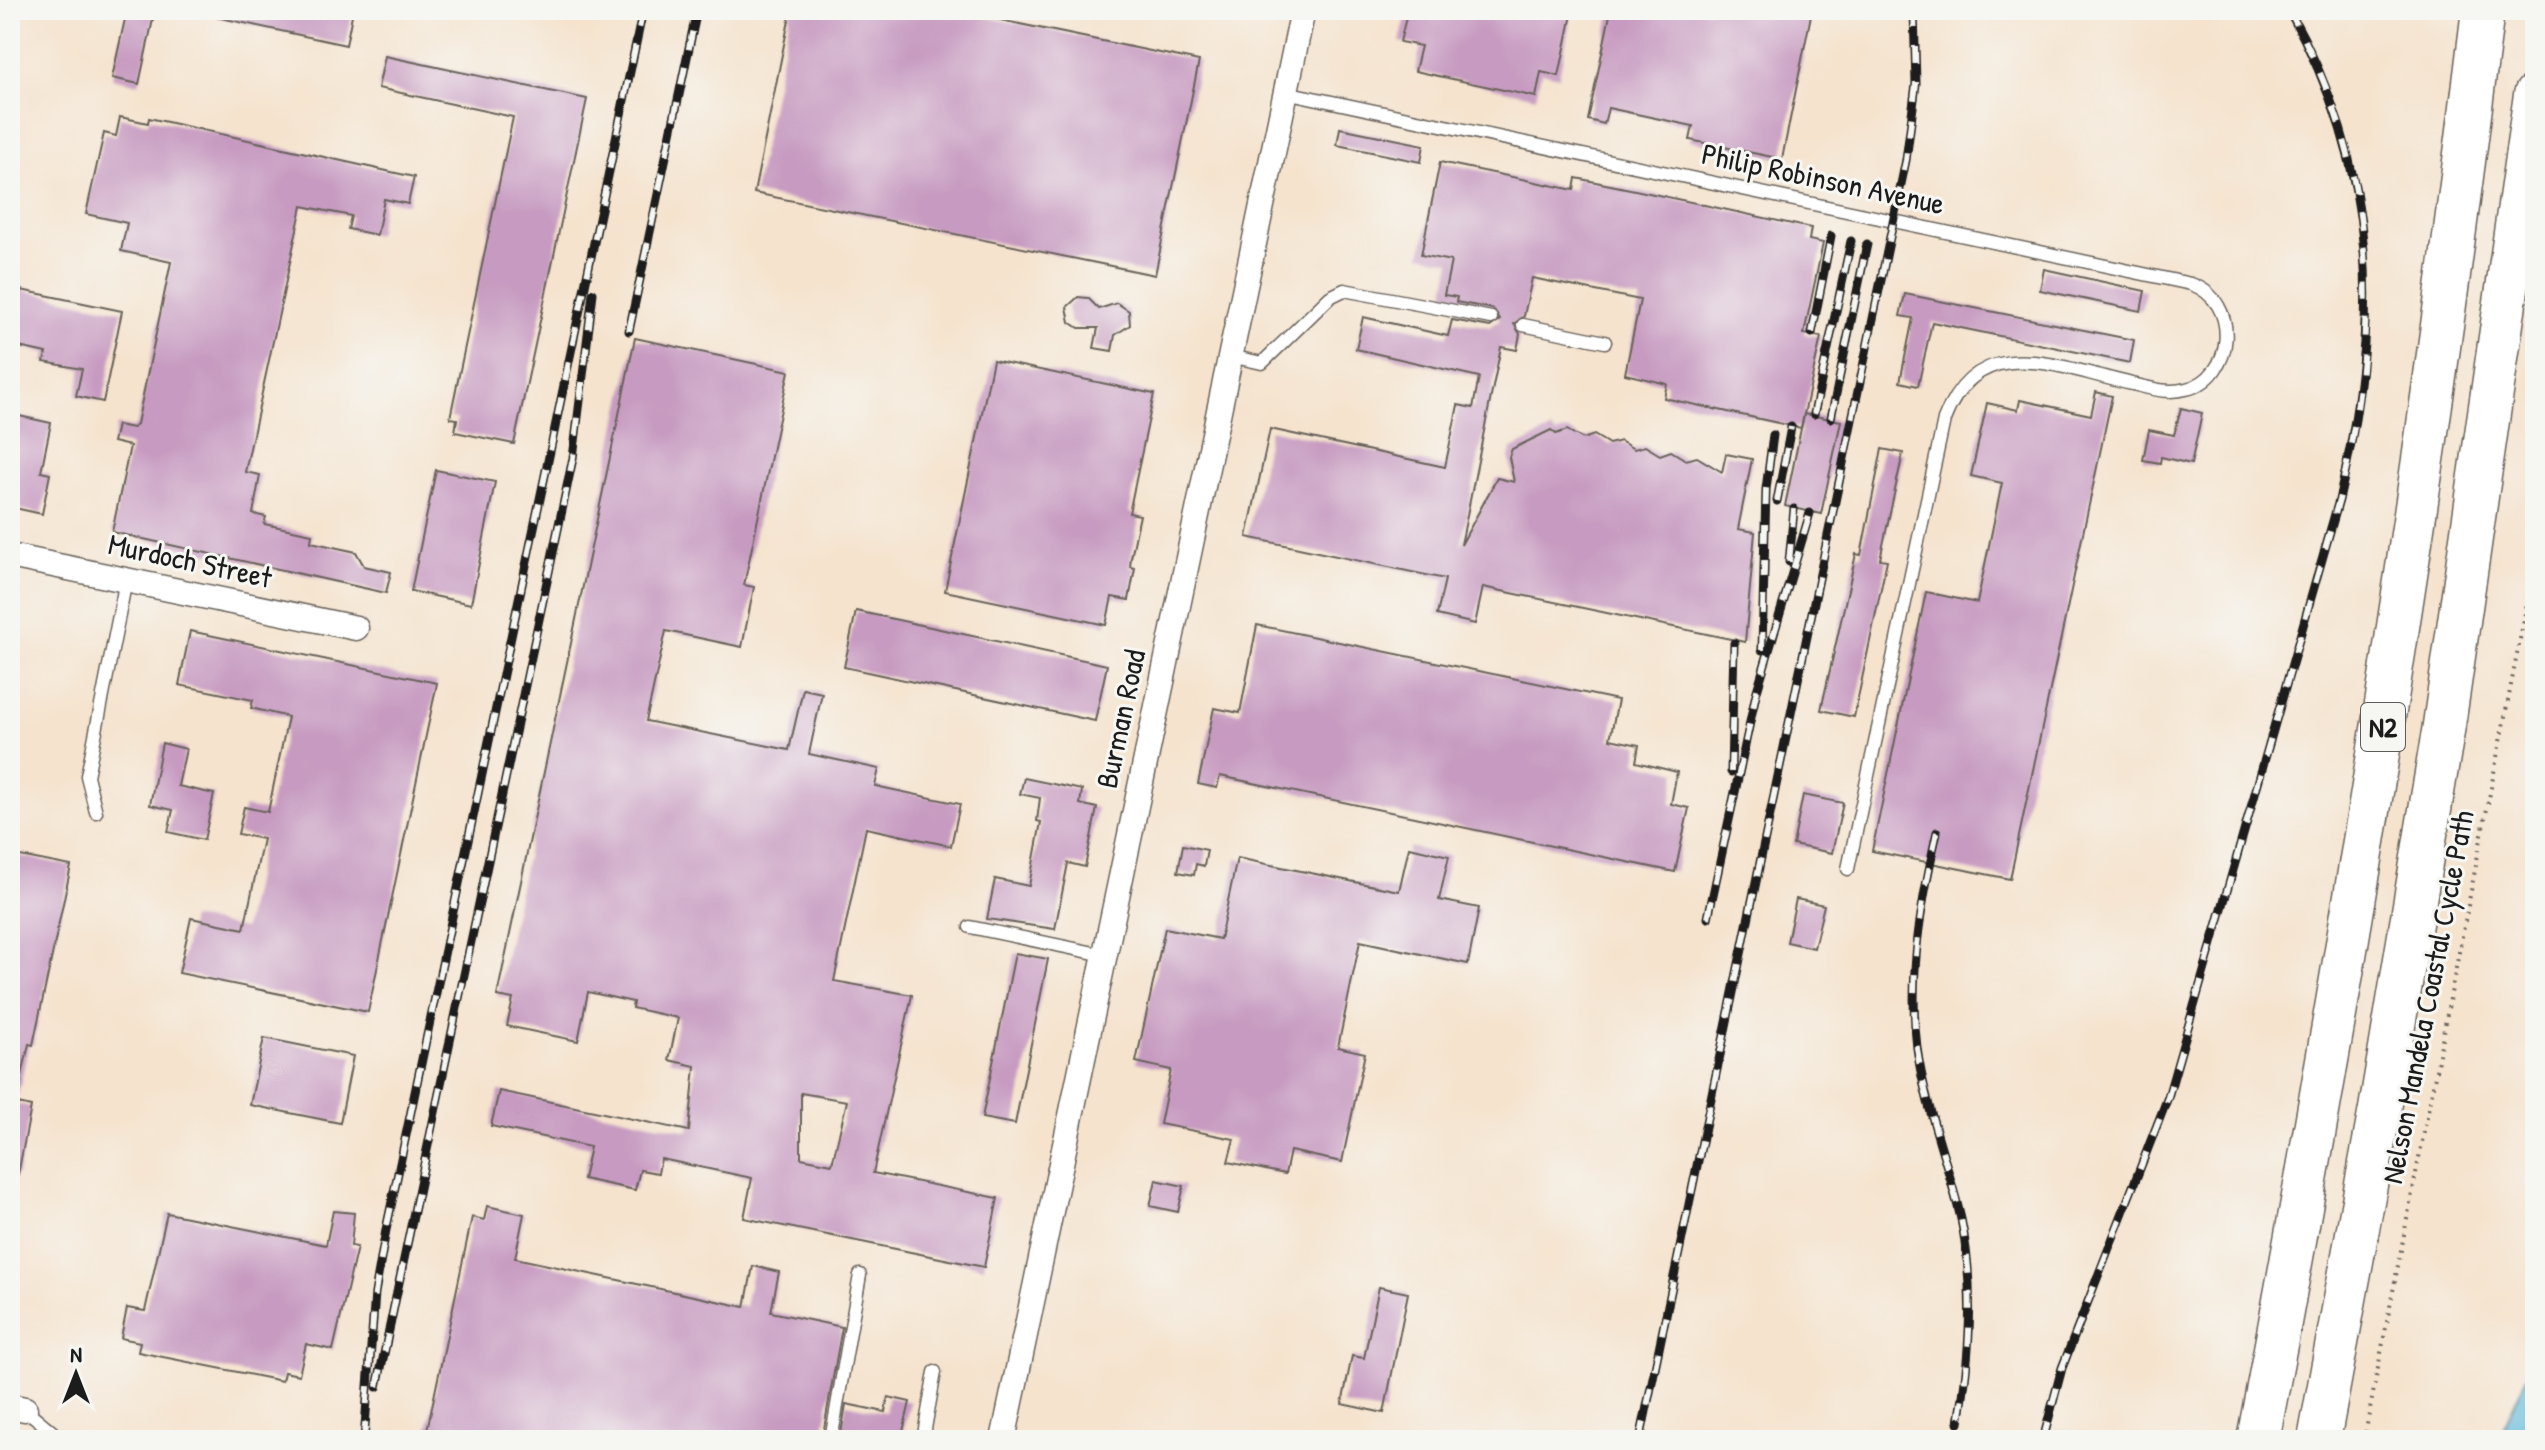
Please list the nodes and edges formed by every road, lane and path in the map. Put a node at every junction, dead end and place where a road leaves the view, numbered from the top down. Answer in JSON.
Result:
{"nodes":[{"id":1,"x":1303,"y":10,"type":"edge"},
{"id":2,"x":2472,"y":10,"type":"edge"},
{"id":3,"x":2483,"y":10,"type":"edge"},
{"id":4,"x":1285,"y":92,"type":"junction"},
{"id":5,"x":2535,"y":95,"type":"edge"},
{"id":6,"x":2466,"y":152,"type":"junction"},
{"id":7,"x":1491,"y":318,"type":"dead end"},
{"id":8,"x":1523,"y":325,"type":"dead end"},
{"id":9,"x":1605,"y":342,"type":"dead end"},
{"id":10,"x":1230,"y":356,"type":"junction"},
{"id":11,"x":10,"y":556,"type":"edge"},
{"id":12,"x":2535,"y":562,"type":"edge"},
{"id":13,"x":126,"y":580,"type":"junction"},
{"id":14,"x":356,"y":628,"type":"dead end"},
{"id":15,"x":96,"y":812,"type":"dead end"},
{"id":16,"x":1848,"y":869,"type":"dead end"},
{"id":17,"x":970,"y":927,"type":"dead end"},
{"id":18,"x":1104,"y":955,"type":"junction"},
{"id":19,"x":860,"y":1275,"type":"dead end"},
{"id":20,"x":935,"y":1372,"type":"dead end"},
{"id":21,"x":18,"y":1407,"type":"edge"},
{"id":22,"x":62,"y":1440,"type":"edge"},
{"id":23,"x":831,"y":1440,"type":"edge"},
{"id":24,"x":923,"y":1440,"type":"edge"},
{"id":25,"x":1003,"y":1440,"type":"edge"},
{"id":26,"x":2258,"y":1440,"type":"edge"},
{"id":27,"x":2319,"y":1440,"type":"edge"},
{"id":28,"x":2364,"y":1440,"type":"edge"}],
"edges":[{"from":1,"to":4,"type":"street","name":"Burman Road"},
{"from":2,"to":6,"type":"highway"},
{"from":3,"to":6,"type":"highway","number":"N2"},
{"from":4,"to":10,"type":"street","name":"Burman Road"},
{"from":4,"to":16,"type":"lane","name":"Philip Robinson Avenue"},
{"from":5,"to":27,"type":"highway","number":"N2"},
{"from":6,"to":26,"type":"highway","number":"N2"},
{"from":7,"to":10,"type":"lane"},
{"from":8,"to":9,"type":"lane"},
{"from":10,"to":18,"type":"street","name":"Burman Road"},
{"from":11,"to":13,"type":"street","name":"Murdoch Street"},
{"from":12,"to":28,"type":"path","name":"Nelson Mandela Coastal Cycle Path"},
{"from":13,"to":14,"type":"street","name":"Murdoch Street"},
{"from":13,"to":15,"type":"lane"},
{"from":17,"to":18,"type":"lane"},
{"from":18,"to":25,"type":"street","name":"Burman Road"},
{"from":19,"to":23,"type":"lane"},
{"from":20,"to":24,"type":"lane"},
{"from":21,"to":22,"type":"lane"}]}
